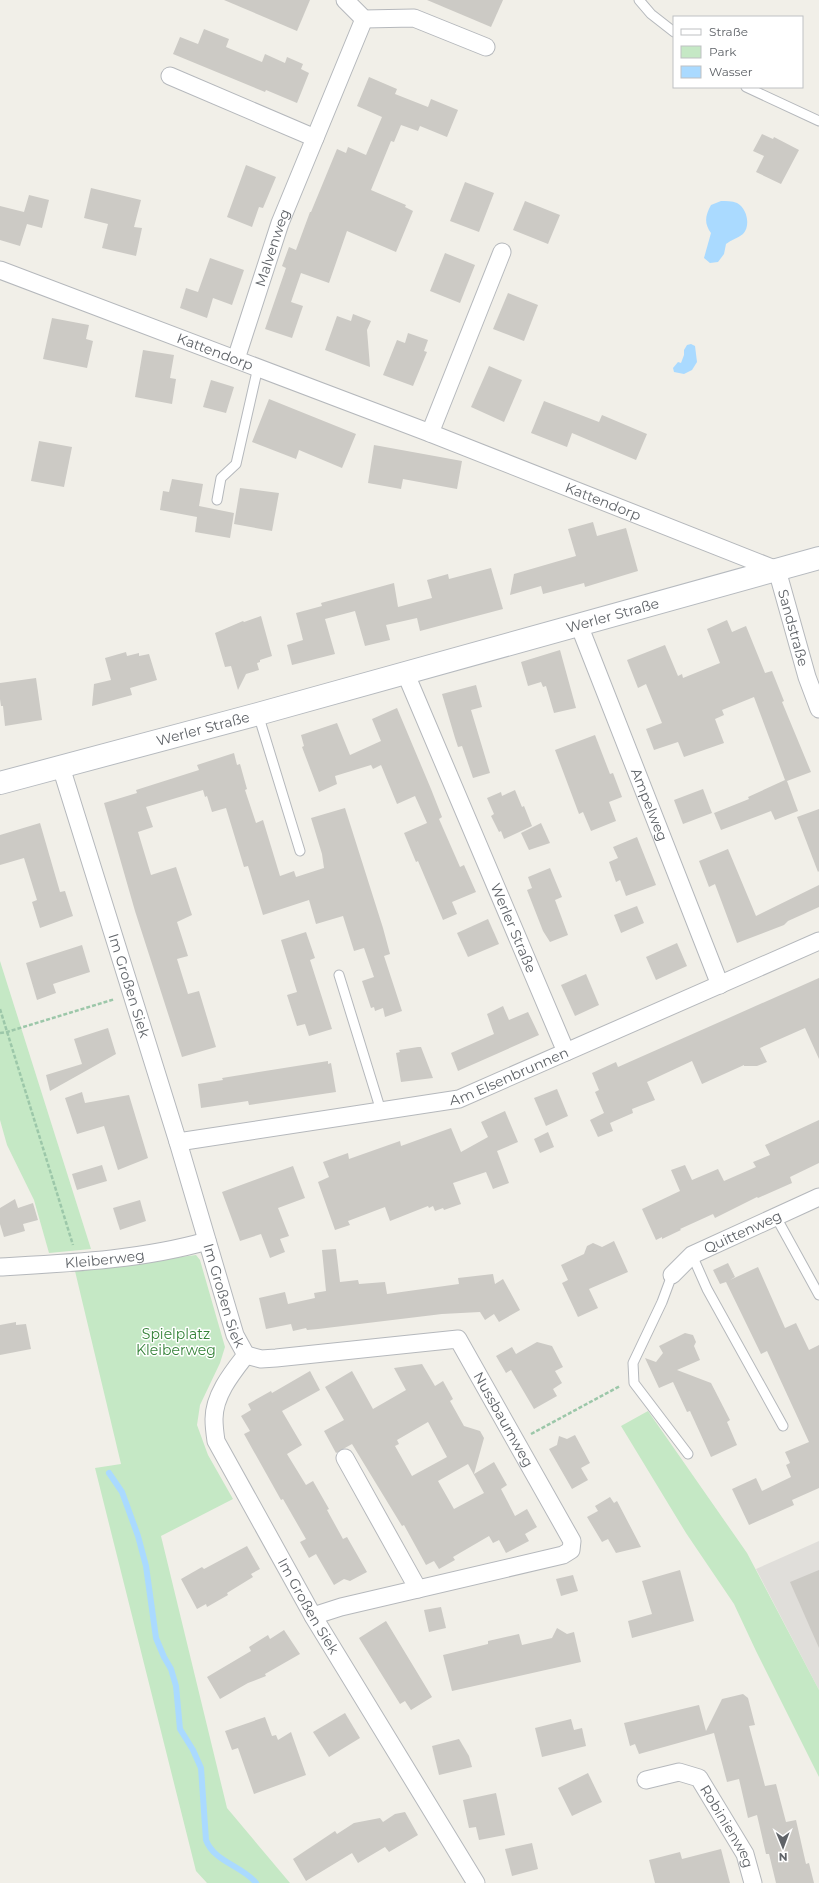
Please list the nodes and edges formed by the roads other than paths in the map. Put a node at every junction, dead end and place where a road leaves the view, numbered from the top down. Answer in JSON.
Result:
{"nodes":[{"id":1,"x":345,"y":0,"type":"edge"},
{"id":2,"x":639,"y":0,"type":"edge"},
{"id":3,"x":364,"y":19,"type":"junction"},
{"id":4,"x":673,"y":31,"type":"edge"},
{"id":5,"x":486,"y":47,"type":"dead end"},
{"id":6,"x":170,"y":76,"type":"dead end"},
{"id":7,"x":748,"y":88,"type":"edge"},
{"id":8,"x":819,"y":121,"type":"edge"},
{"id":9,"x":315,"y":138,"type":"junction"},
{"id":10,"x":502,"y":252,"type":"dead end"},
{"id":11,"x":0,"y":270,"type":"edge"},
{"id":12,"x":236,"y":359,"type":"junction"},
{"id":13,"x":258,"y":367,"type":"junction"},
{"id":14,"x":430,"y":433,"type":"junction"},
{"id":15,"x":217,"y":500,"type":"dead end"},
{"id":16,"x":819,"y":558,"type":"edge"},
{"id":17,"x":777,"y":570,"type":"junction"},
{"id":18,"x":578,"y":625,"type":"junction"},
{"id":19,"x":405,"y":672,"type":"junction"},
{"id":20,"x":819,"y":709,"type":"edge"},
{"id":21,"x":258,"y":714,"type":"junction"},
{"id":22,"x":61,"y":767,"type":"junction"},
{"id":23,"x":0,"y":783,"type":"edge"},
{"id":24,"x":300,"y":851,"type":"dead end"},
{"id":25,"x":819,"y":941,"type":"edge"},
{"id":26,"x":339,"y":975,"type":"dead end"},
{"id":27,"x":720,"y":985,"type":"junction"},
{"id":28,"x":566,"y":1052,"type":"junction"},
{"id":29,"x":381,"y":1111,"type":"junction"},
{"id":30,"x":178,"y":1142,"type":"junction"},
{"id":31,"x":819,"y":1197,"type":"edge"},
{"id":32,"x":776,"y":1217,"type":"junction"},
{"id":33,"x":207,"y":1241,"type":"junction"},
{"id":34,"x":692,"y":1255,"type":"junction"},
{"id":35,"x":0,"y":1267,"type":"edge"},
{"id":36,"x":672,"y":1275,"type":"joint"},
{"id":37,"x":819,"y":1295,"type":"edge"},
{"id":38,"x":246,"y":1355,"type":"junction"},
{"id":39,"x":783,"y":1426,"type":"dead end"},
{"id":40,"x":688,"y":1454,"type":"dead end"},
{"id":41,"x":345,"y":1458,"type":"dead end"},
{"id":42,"x":418,"y":1589,"type":"junction"},
{"id":43,"x":313,"y":1616,"type":"junction"},
{"id":44,"x":646,"y":1780,"type":"dead end"},
{"id":45,"x":476,"y":1883,"type":"edge"},
{"id":46,"x":753,"y":1883,"type":"edge"}],
"edges":[{"from":1,"to":3,"type":"street"},
{"from":2,"to":4,"type":"lane"},
{"from":3,"to":5,"type":"street"},
{"from":3,"to":9,"type":"street","name":"Malvenweg"},
{"from":6,"to":9,"type":"street"},
{"from":7,"to":8,"type":"lane"},
{"from":9,"to":12,"type":"street","name":"Malvenweg"},
{"from":10,"to":14,"type":"street"},
{"from":11,"to":12,"type":"street","name":"Kattendorp"},
{"from":12,"to":13,"type":"street","name":"Kattendorp"},
{"from":13,"to":14,"type":"street","name":"Kattendorp"},
{"from":13,"to":15,"type":"lane"},
{"from":14,"to":17,"type":"street","name":"Kattendorp"},
{"from":16,"to":17,"type":"main road","name":"Werler Straße"},
{"from":17,"to":18,"type":"main road","name":"Werler Straße"},
{"from":17,"to":20,"type":"street","name":"Sandstraße"},
{"from":18,"to":19,"type":"main road","name":"Werler Straße"},
{"from":18,"to":27,"type":"street","name":"Ampelweg"},
{"from":19,"to":21,"type":"main road","name":"Werler Straße"},
{"from":19,"to":28,"type":"street","name":"Werler Straße"},
{"from":21,"to":22,"type":"main road","name":"Werler Straße"},
{"from":21,"to":24,"type":"lane"},
{"from":22,"to":23,"type":"main road","name":"Werler Straße"},
{"from":22,"to":30,"type":"street","name":"Im Großen Siek"},
{"from":25,"to":27,"type":"street","name":"Am Elsenbrunnen"},
{"from":26,"to":29,"type":"lane"},
{"from":27,"to":28,"type":"street","name":"Am Elsenbrunnen"},
{"from":28,"to":29,"type":"street","name":"Am Elsenbrunnen"},
{"from":29,"to":30,"type":"street","name":"Am Elsenbrunnen"},
{"from":30,"to":33,"type":"street","name":"Im Großen Siek"},
{"from":31,"to":32,"type":"street","name":"Quittenweg"},
{"from":32,"to":34,"type":"street","name":"Quittenweg"},
{"from":32,"to":37,"type":"lane"},
{"from":33,"to":35,"type":"street","name":"Kleiberweg"},
{"from":33,"to":38,"type":"street","name":"Im Großen Siek"},
{"from":34,"to":36,"type":"street","name":"Quittenweg"},
{"from":34,"to":39,"type":"lane"},
{"from":36,"to":40,"type":"lane"},
{"from":38,"to":42,"type":"street","name":"Nussbaumweg"},
{"from":38,"to":43,"type":"street","name":"Im Großen Siek"},
{"from":41,"to":42,"type":"street"},
{"from":42,"to":43,"type":"street","name":"Nussbaumweg"},
{"from":43,"to":45,"type":"street","name":"Im Großen Siek"},
{"from":44,"to":46,"type":"street","name":"Robinienweg"}]}
